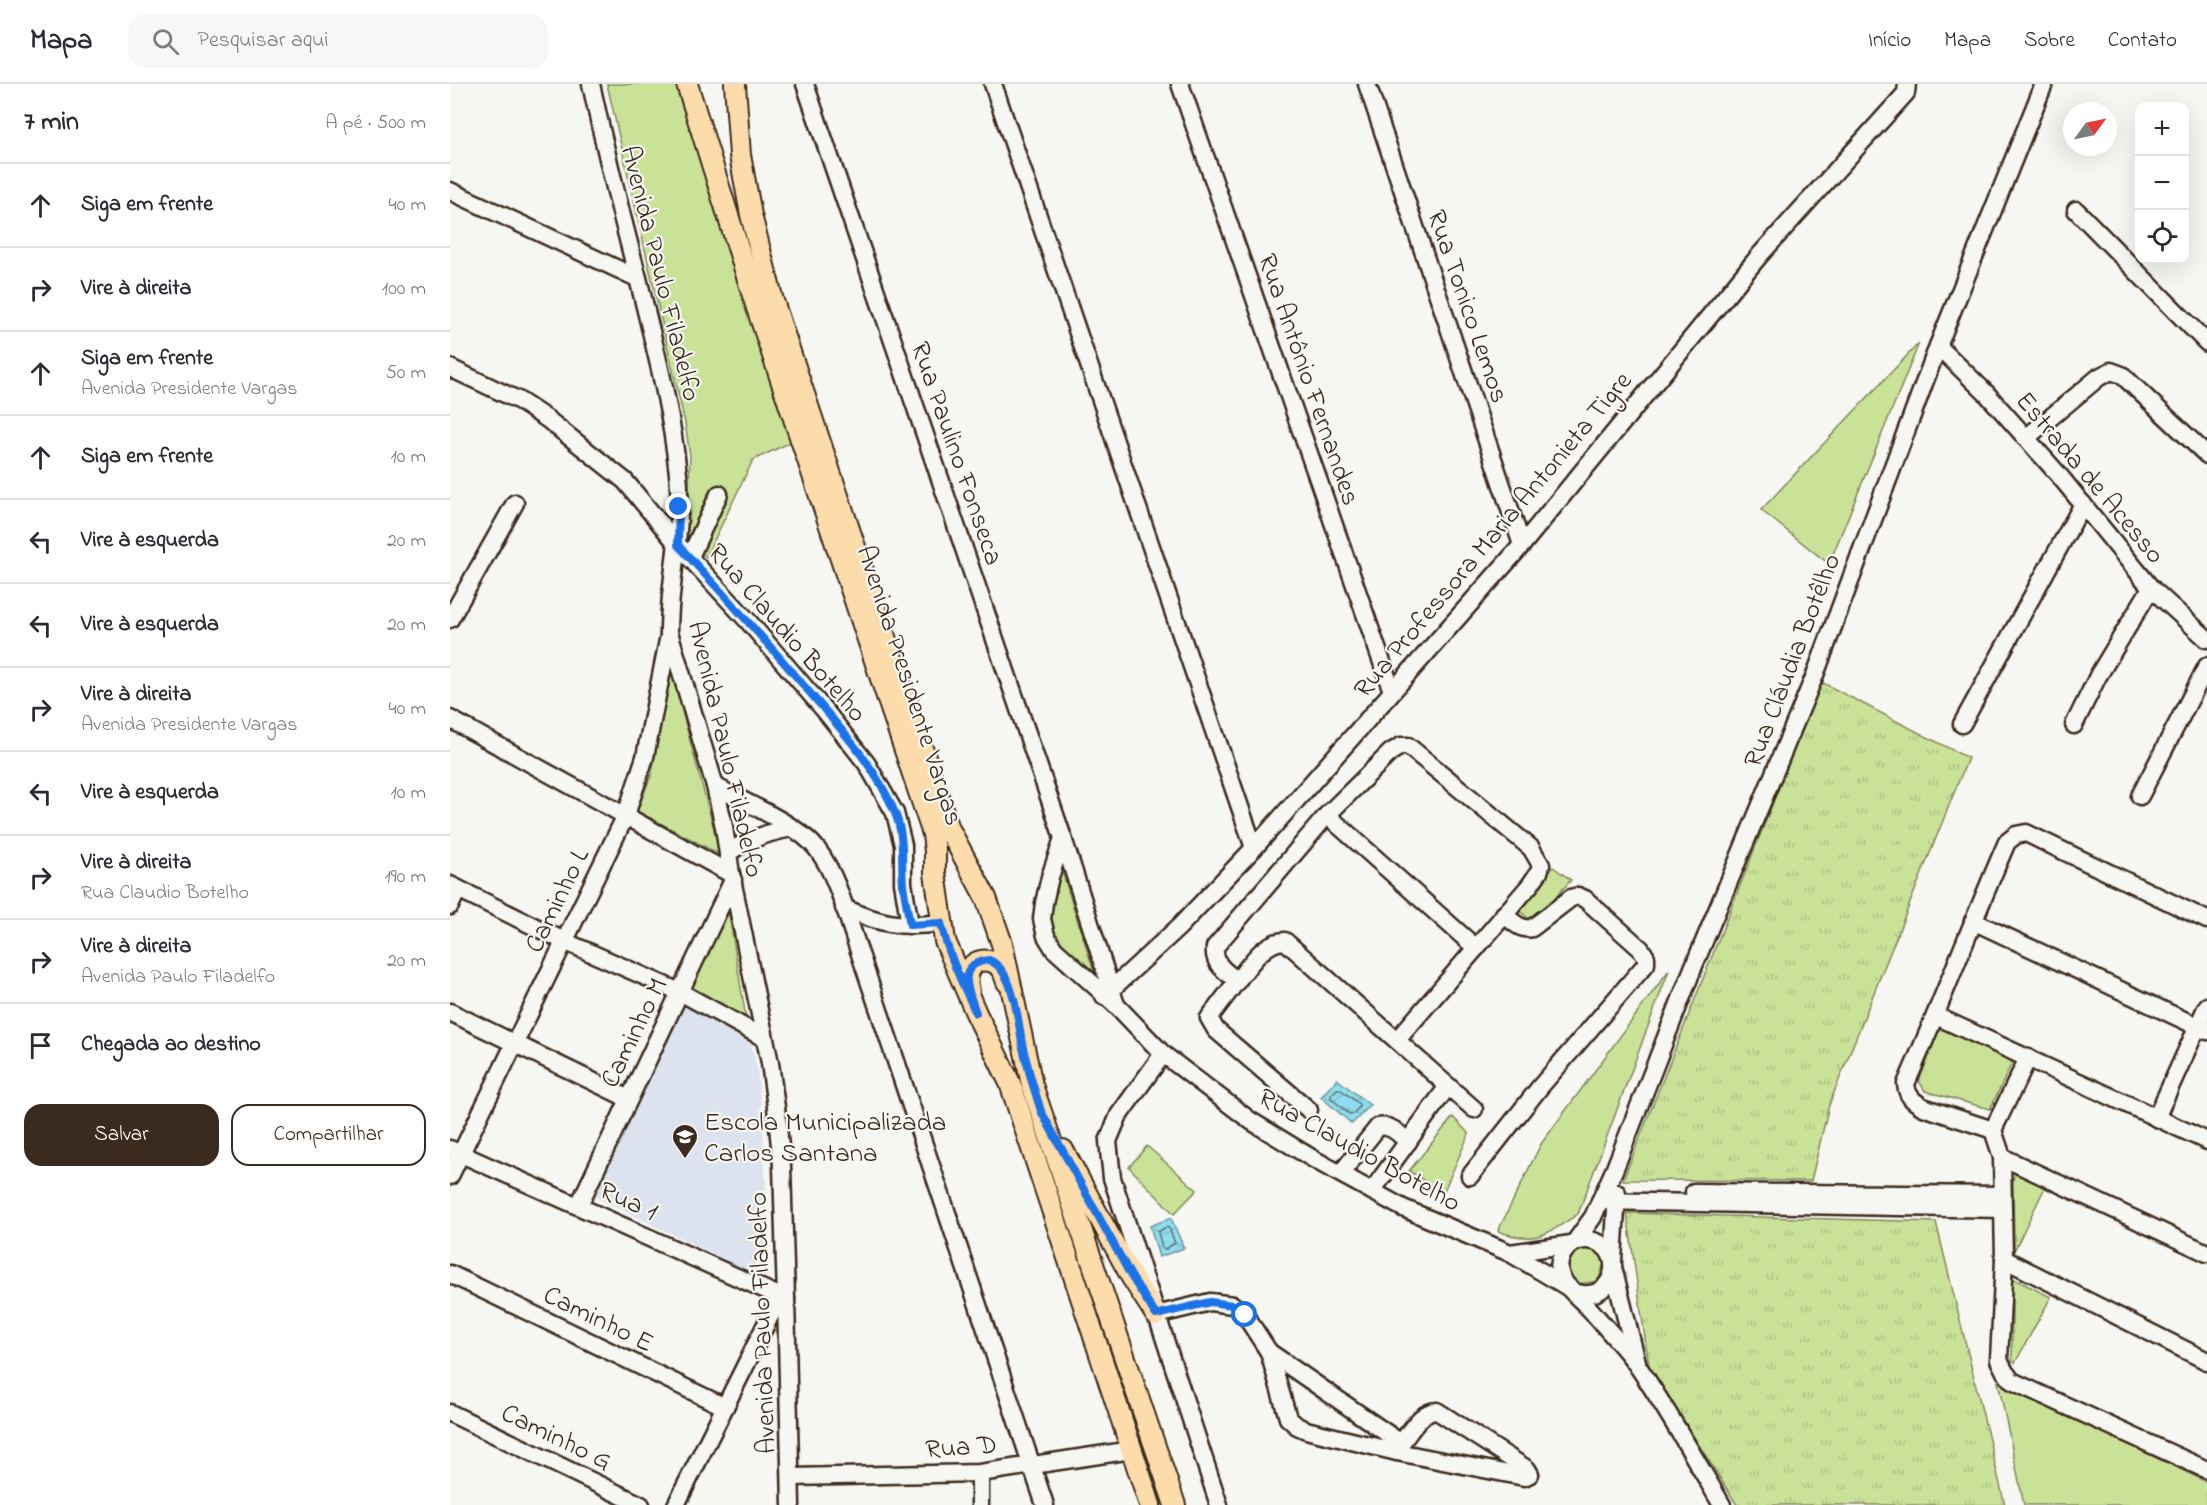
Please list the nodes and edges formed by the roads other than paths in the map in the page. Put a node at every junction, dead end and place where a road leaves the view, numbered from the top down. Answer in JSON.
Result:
{"nodes":[{"id":1,"x":591,"y":84,"type":"edge"},
{"id":2,"x":687,"y":84,"type":"edge"},
{"id":3,"x":735,"y":84,"type":"edge"},
{"id":4,"x":805,"y":84,"type":"edge"},
{"id":5,"x":993,"y":84,"type":"edge"},
{"id":6,"x":1180,"y":84,"type":"edge"},
{"id":7,"x":1367,"y":84,"type":"edge"},
{"id":8,"x":2044,"y":84,"type":"edge"},
{"id":9,"x":1906,"y":88,"type":"edge"},
{"id":10,"x":450,"y":191,"type":"edge"},
{"id":11,"x":2076,"y":210,"type":"dead end"},
{"id":12,"x":638,"y":278,"type":"junction"},
{"id":13,"x":2207,"y":343,"type":"edge"},
{"id":14,"x":1938,"y":346,"type":"junction"},
{"id":15,"x":450,"y":368,"type":"edge"},
{"id":16,"x":2026,"y":438,"type":"junction"},
{"id":17,"x":2207,"y":455,"type":"edge"},
{"id":18,"x":719,"y":494,"type":"dead end"},
{"id":19,"x":515,"y":503,"type":"dead end"},
{"id":20,"x":2083,"y":504,"type":"junction"},
{"id":21,"x":678,"y":545,"type":"junction"},
{"id":22,"x":1522,"y":545,"type":"junction"},
{"id":23,"x":690,"y":557,"type":"junction"},
{"id":24,"x":2151,"y":588,"type":"junction"},
{"id":25,"x":450,"y":619,"type":"edge"},
{"id":26,"x":669,"y":632,"type":"junction"},
{"id":27,"x":2207,"y":639,"type":"edge"},
{"id":28,"x":2207,"y":666,"type":"edge"},
{"id":29,"x":1392,"y":691,"type":"junction"},
{"id":30,"x":450,"y":719,"type":"edge"},
{"id":31,"x":1962,"y":724,"type":"dead end"},
{"id":32,"x":2074,"y":725,"type":"dead end"},
{"id":33,"x":714,"y":786,"type":"junction"},
{"id":34,"x":2140,"y":796,"type":"dead end"},
{"id":35,"x":626,"y":815,"type":"junction"},
{"id":36,"x":1327,"y":815,"type":"junction"},
{"id":37,"x":792,"y":828,"type":"junction"},
{"id":38,"x":1063,"y":838,"type":"junction"},
{"id":39,"x":1254,"y":848,"type":"junction"},
{"id":40,"x":729,"y":853,"type":"junction"},
{"id":41,"x":732,"y":877,"type":"junction"},
{"id":42,"x":454,"y":887,"type":"edge"},
{"id":43,"x":450,"y":906,"type":"edge"},
{"id":44,"x":844,"y":908,"type":"junction"},
{"id":45,"x":1504,"y":914,"type":"junction"},
{"id":46,"x":1973,"y":921,"type":"junction"},
{"id":47,"x":2207,"y":921,"type":"edge"},
{"id":48,"x":941,"y":923,"type":"junction"},
{"id":49,"x":910,"y":925,"type":"junction"},
{"id":50,"x":566,"y":942,"type":"junction"},
{"id":51,"x":1476,"y":948,"type":"junction"},
{"id":52,"x":1237,"y":981,"type":"junction"},
{"id":53,"x":680,"y":992,"type":"junction"},
{"id":54,"x":1110,"y":996,"type":"junction"},
{"id":55,"x":1016,"y":1004,"type":"junction"},
{"id":56,"x":2207,"y":1006,"type":"edge"},
{"id":57,"x":450,"y":1012,"type":"edge"},
{"id":58,"x":976,"y":1013,"type":"junction"},
{"id":59,"x":1936,"y":1016,"type":"junction"},
{"id":60,"x":2202,"y":1029,"type":"edge"},
{"id":61,"x":764,"y":1038,"type":"junction"},
{"id":62,"x":1397,"y":1040,"type":"junction"},
{"id":63,"x":514,"y":1044,"type":"junction"},
{"id":64,"x":1163,"y":1054,"type":"junction"},
{"id":65,"x":2028,"y":1058,"type":"junction"},
{"id":66,"x":1448,"y":1086,"type":"junction"},
{"id":67,"x":628,"y":1099,"type":"junction"},
{"id":68,"x":1474,"y":1109,"type":"dead end"},
{"id":69,"x":1309,"y":1110,"type":"dead end"},
{"id":70,"x":1041,"y":1111,"type":"junction"},
{"id":71,"x":2156,"y":1118,"type":"junction"},
{"id":72,"x":1993,"y":1130,"type":"junction"},
{"id":73,"x":2207,"y":1141,"type":"edge"},
{"id":74,"x":1408,"y":1142,"type":"junction"},
{"id":75,"x":455,"y":1151,"type":"edge"},
{"id":76,"x":2002,"y":1157,"type":"junction"},
{"id":77,"x":1341,"y":1173,"type":"junction"},
{"id":78,"x":450,"y":1176,"type":"edge"},
{"id":79,"x":1470,"y":1176,"type":"dead end"},
{"id":80,"x":1372,"y":1191,"type":"junction"},
{"id":81,"x":1609,"y":1197,"type":"junction"},
{"id":82,"x":2002,"y":1202,"type":"junction"},
{"id":83,"x":579,"y":1205,"type":"junction"},
{"id":84,"x":1573,"y":1243,"type":"junction"},
{"id":85,"x":1510,"y":1253,"type":"junction"},
{"id":86,"x":2207,"y":1253,"type":"edge"},
{"id":87,"x":2004,"y":1259,"type":"junction"},
{"id":88,"x":1613,"y":1265,"type":"junction"},
{"id":89,"x":450,"y":1274,"type":"edge"},
{"id":90,"x":1573,"y":1291,"type":"junction"},
{"id":91,"x":783,"y":1297,"type":"junction"},
{"id":92,"x":1156,"y":1315,"type":"junction"},
{"id":93,"x":1269,"y":1352,"type":"junction"},
{"id":94,"x":2207,"y":1361,"type":"edge"},
{"id":95,"x":1638,"y":1366,"type":"junction"},
{"id":96,"x":726,"y":1407,"type":"junction"},
{"id":97,"x":450,"y":1413,"type":"edge"},
{"id":98,"x":1399,"y":1448,"type":"junction"},
{"id":99,"x":1132,"y":1450,"type":"junction"},
{"id":100,"x":1032,"y":1465,"type":"junction"},
{"id":101,"x":2207,"y":1470,"type":"edge"},
{"id":102,"x":980,"y":1473,"type":"junction"},
{"id":103,"x":791,"y":1477,"type":"junction"},
{"id":104,"x":788,"y":1504,"type":"edge"},
{"id":105,"x":641,"y":1505,"type":"edge"},
{"id":106,"x":676,"y":1505,"type":"edge"},
{"id":107,"x":980,"y":1505,"type":"edge"},
{"id":108,"x":1045,"y":1505,"type":"edge"},
{"id":109,"x":1150,"y":1505,"type":"edge"},
{"id":110,"x":1175,"y":1505,"type":"edge"},
{"id":111,"x":1219,"y":1505,"type":"edge"},
{"id":112,"x":1722,"y":1505,"type":"edge"}],
"edges":[{"from":1,"to":12,"type":"street","name":"Avenida Paulo Filadelfo"},
{"from":2,"to":48,"type":"main road","name":"Avenida Presidente Vargas"},
{"from":3,"to":55,"type":"main road","name":"Avenida Presidente Vargas"},
{"from":4,"to":38,"type":"street","name":"Rua Paulino Fonseca"},
{"from":5,"to":39,"type":"street"},
{"from":6,"to":29,"type":"street","name":"Rua Antônio Fernandes"},
{"from":7,"to":22,"type":"street","name":"Rua Tonico Lemos"},
{"from":8,"to":14,"type":"street","name":"Rua Cláudia Botêlho"},
{"from":9,"to":22,"type":"street","name":"Rua Professora Maria Antonieta Tigre"},
{"from":10,"to":12,"type":"street"},
{"from":11,"to":13,"type":"street"},
{"from":12,"to":21,"type":"street","name":"Avenida Paulo Filadelfo"},
{"from":14,"to":16,"type":"street","name":"Estrada de Acesso"},
{"from":14,"to":81,"type":"street","name":"Rua Cláudia Botêlho"},
{"from":15,"to":21,"type":"street","name":"Rua Claudio Botelho"},
{"from":16,"to":17,"type":"street"},
{"from":16,"to":20,"type":"street","name":"Estrada de Acesso"},
{"from":18,"to":23,"type":"street"},
{"from":19,"to":25,"type":"street"},
{"from":20,"to":24,"type":"street","name":"Estrada de Acesso"},
{"from":20,"to":31,"type":"street"},
{"from":21,"to":23,"type":"street","name":"Rua Claudio Botelho"},
{"from":21,"to":26,"type":"street","name":"Avenida Paulo Filadelfo"},
{"from":22,"to":29,"type":"street","name":"Rua Professora Maria Antonieta Tigre"},
{"from":23,"to":49,"type":"street","name":"Rua Claudio Botelho"},
{"from":24,"to":27,"type":"street","name":"Estrada de Acesso"},
{"from":24,"to":32,"type":"street"},
{"from":26,"to":33,"type":"street","name":"Avenida Paulo Filadelfo"},
{"from":26,"to":35,"type":"street","name":"Caminho L"},
{"from":28,"to":34,"type":"street"},
{"from":29,"to":39,"type":"street","name":"Rua Professora Maria Antonieta Tigre"},
{"from":30,"to":35,"type":"street"},
{"from":33,"to":37,"type":"street"},
{"from":33,"to":40,"type":"street","name":"Avenida Paulo Filadelfo"},
{"from":35,"to":41,"type":"street"},
{"from":35,"to":50,"type":"street","name":"Caminho L"},
{"from":36,"to":45,"type":"street"},
{"from":36,"to":51,"type":"street"},
{"from":36,"to":52,"type":"street"},
{"from":37,"to":40,"type":"street"},
{"from":37,"to":44,"type":"street"},
{"from":38,"to":54,"type":"street","name":"Rua Paulino Fonseca"},
{"from":38,"to":54,"type":"street"},
{"from":39,"to":54,"type":"street","name":"Rua Professora Maria Antonieta Tigre"},
{"from":40,"to":41,"type":"street","name":"Avenida Paulo Filadelfo"},
{"from":41,"to":53,"type":"street","name":"Caminho M"},
{"from":41,"to":61,"type":"street","name":"Avenida Paulo Filadelfo"},
{"from":42,"to":43,"type":"street"},
{"from":42,"to":50,"type":"street"},
{"from":44,"to":49,"type":"street"},
{"from":44,"to":100,"type":"street"},
{"from":45,"to":51,"type":"street"},
{"from":45,"to":79,"type":"street"},
{"from":46,"to":47,"type":"street"},
{"from":46,"to":59,"type":"street"},
{"from":46,"to":60,"type":"street"},
{"from":48,"to":49,"type":"street"},
{"from":48,"to":58,"type":"main road","name":"Avenida Presidente Vargas"},
{"from":50,"to":53,"type":"street"},
{"from":50,"to":63,"type":"street","name":"Caminho L"},
{"from":51,"to":62,"type":"street"},
{"from":52,"to":62,"type":"street"},
{"from":52,"to":69,"type":"street"},
{"from":53,"to":61,"type":"street"},
{"from":53,"to":67,"type":"street","name":"Caminho M"},
{"from":54,"to":64,"type":"street","name":"Rua Claudio Botelho"},
{"from":55,"to":58,"type":"main road"},
{"from":55,"to":70,"type":"main road","name":"Avenida Presidente Vargas"},
{"from":56,"to":60,"type":"street"},
{"from":57,"to":63,"type":"street"},
{"from":58,"to":99,"type":"main road","name":"Avenida Presidente Vargas"},
{"from":59,"to":65,"type":"street"},
{"from":59,"to":72,"type":"street"},
{"from":60,"to":71,"type":"street"},
{"from":61,"to":91,"type":"street","name":"Avenida Paulo Filadelfo"},
{"from":62,"to":66,"type":"street"},
{"from":63,"to":67,"type":"street"},
{"from":63,"to":75,"type":"street","name":"Caminho L"},
{"from":64,"to":77,"type":"street","name":"Rua Claudio Botelho"},
{"from":64,"to":92,"type":"street"},
{"from":65,"to":71,"type":"street"},
{"from":65,"to":72,"type":"street"},
{"from":66,"to":68,"type":"street"},
{"from":66,"to":74,"type":"street"},
{"from":67,"to":83,"type":"street","name":"Caminho M"},
{"from":70,"to":92,"type":"main road"},
{"from":70,"to":110,"type":"main road","name":"Avenida Presidente Vargas"},
{"from":71,"to":73,"type":"street"},
{"from":72,"to":76,"type":"street"},
{"from":74,"to":77,"type":"street"},
{"from":74,"to":80,"type":"street"},
{"from":75,"to":78,"type":"street","name":"Caminho L"},
{"from":75,"to":83,"type":"street","name":"Rua 1"},
{"from":76,"to":82,"type":"street"},
{"from":76,"to":86,"type":"street"},
{"from":77,"to":80,"type":"street","name":"Rua Claudio Botelho"},
{"from":80,"to":85,"type":"street","name":"Rua Claudio Botelho"},
{"from":81,"to":82,"type":"street"},
{"from":81,"to":84,"type":"street","name":"Rua Cláudia Botêlho"},
{"from":81,"to":88,"type":"street"},
{"from":82,"to":87,"type":"street"},
{"from":83,"to":91,"type":"street","name":"Rua 1"},
{"from":84,"to":85,"type":"street"},
{"from":84,"to":88,"type":"street"},
{"from":84,"to":90,"type":"street"},
{"from":85,"to":90,"type":"street","name":"Rua Claudio Botelho"},
{"from":87,"to":94,"type":"street"},
{"from":87,"to":101,"type":"street"},
{"from":88,"to":90,"type":"street"},
{"from":88,"to":95,"type":"street"},
{"from":89,"to":96,"type":"street","name":"Caminho E"},
{"from":90,"to":95,"type":"street","name":"Rua Claudio Botelho"},
{"from":91,"to":96,"type":"street"},
{"from":91,"to":103,"type":"street","name":"Avenida Paulo Filadelfo"},
{"from":92,"to":93,"type":"street"},
{"from":92,"to":111,"type":"street"},
{"from":93,"to":98,"type":"street"},
{"from":93,"to":98,"type":"street"},
{"from":95,"to":112,"type":"street","name":"Rua Claudio Botelho"},
{"from":96,"to":106,"type":"street"},
{"from":97,"to":105,"type":"street","name":"Caminho G"},
{"from":98,"to":98,"type":"street"},
{"from":99,"to":100,"type":"street","name":"Rua D"},
{"from":99,"to":109,"type":"main road","name":"Avenida Presidente Vargas"},
{"from":100,"to":102,"type":"street","name":"Rua D"},
{"from":100,"to":108,"type":"street"},
{"from":102,"to":103,"type":"street","name":"Rua D"},
{"from":102,"to":107,"type":"street"},
{"from":103,"to":104,"type":"street","name":"Avenida Paulo Filadelfo"}]}
